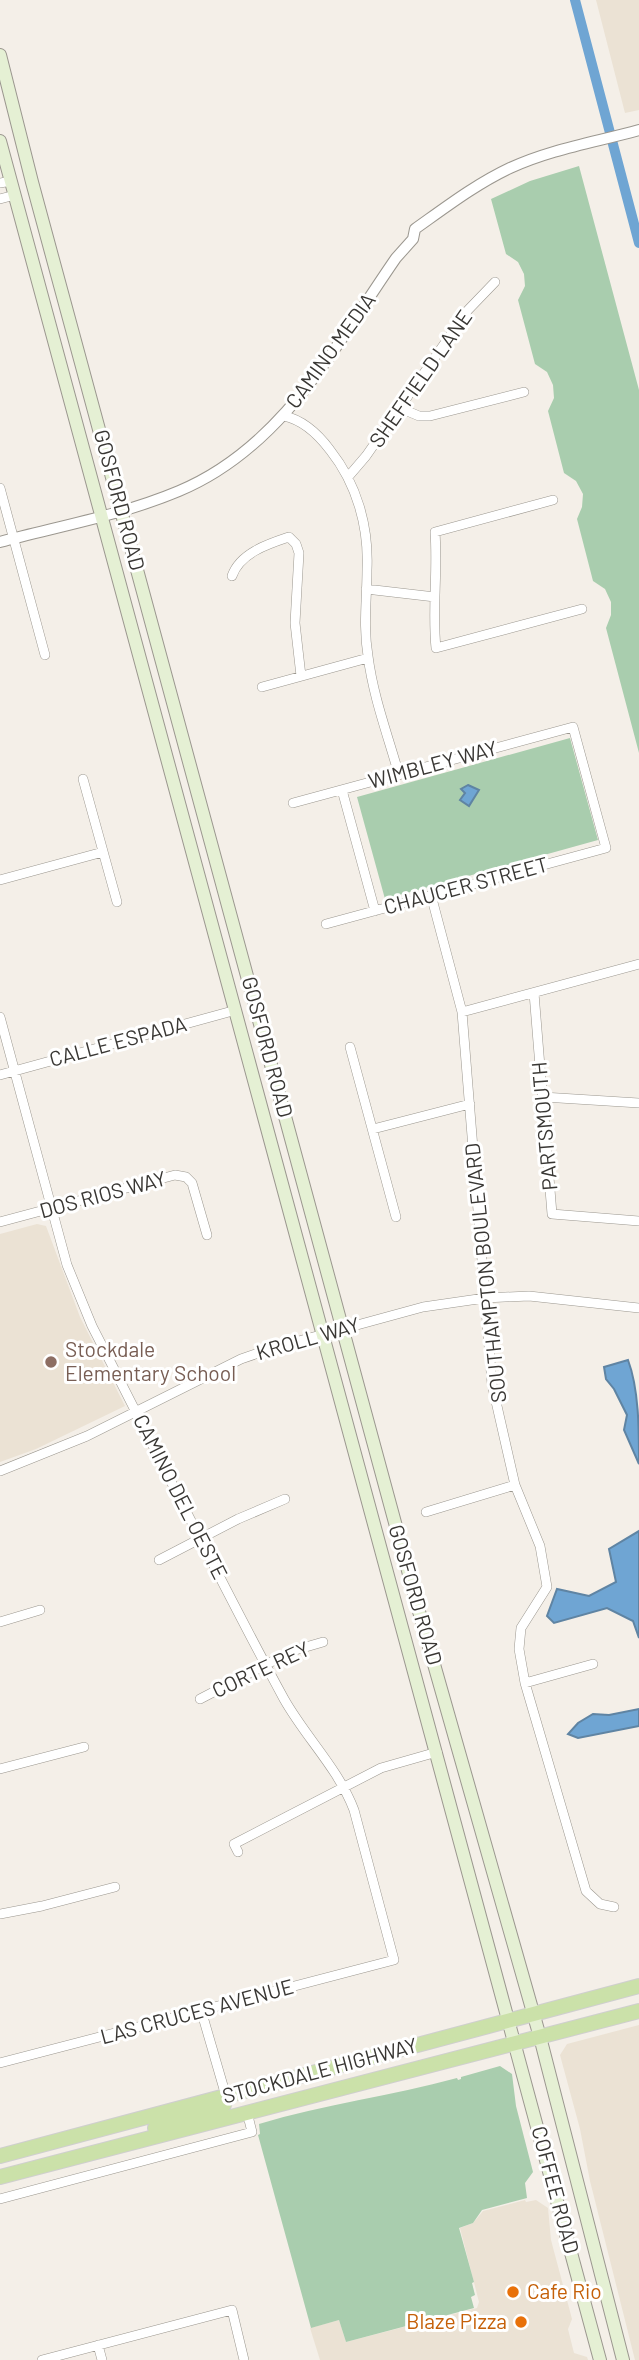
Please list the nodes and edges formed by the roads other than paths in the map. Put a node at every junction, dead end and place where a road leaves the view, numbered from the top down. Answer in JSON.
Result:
{"nodes":[{"id":1,"x":0,"y":55,"type":"edge"},
{"id":2,"x":639,"y":130,"type":"edge"},
{"id":3,"x":0,"y":141,"type":"edge"},
{"id":4,"x":5,"y":182,"type":"edge"},
{"id":5,"x":15,"y":195,"type":"junction"},
{"id":6,"x":0,"y":199,"type":"edge"},
{"id":7,"x":495,"y":282,"type":"dead end"},
{"id":8,"x":524,"y":392,"type":"dead end"},
{"id":9,"x":400,"y":408,"type":"junction"},
{"id":10,"x":284,"y":416,"type":"junction"},
{"id":11,"x":348,"y":477,"type":"junction"},
{"id":12,"x":0,"y":488,"type":"edge"},
{"id":13,"x":553,"y":500,"type":"dead end"},
{"id":14,"x":122,"y":511,"type":"junction"},
{"id":15,"x":104,"y":516,"type":"junction"},
{"id":16,"x":14,"y":539,"type":"junction"},
{"id":17,"x":0,"y":542,"type":"edge"},
{"id":18,"x":232,"y":576,"type":"dead end"},
{"id":19,"x":366,"y":589,"type":"junction"},
{"id":20,"x":435,"y":597,"type":"junction"},
{"id":21,"x":582,"y":609,"type":"dead end"},
{"id":22,"x":45,"y":655,"type":"dead end"},
{"id":23,"x":368,"y":658,"type":"junction"},
{"id":24,"x":301,"y":676,"type":"junction"},
{"id":25,"x":262,"y":687,"type":"dead end"},
{"id":26,"x":399,"y":775,"type":"junction"},
{"id":27,"x":83,"y":779,"type":"dead end"},
{"id":28,"x":342,"y":790,"type":"junction"},
{"id":29,"x":293,"y":803,"type":"dead end"},
{"id":30,"x":606,"y":848,"type":"joint"},
{"id":31,"x":103,"y":852,"type":"junction"},
{"id":32,"x":0,"y":880,"type":"edge"},
{"id":33,"x":431,"y":895,"type":"junction"},
{"id":34,"x":117,"y":902,"type":"dead end"},
{"id":35,"x":375,"y":911,"type":"junction"},
{"id":36,"x":326,"y":924,"type":"dead end"},
{"id":37,"x":639,"y":964,"type":"edge"},
{"id":38,"x":534,"y":993,"type":"junction"},
{"id":39,"x":236,"y":1010,"type":"junction"},
{"id":40,"x":462,"y":1012,"type":"junction"},
{"id":41,"x":0,"y":1017,"type":"edge"},
{"id":42,"x":350,"y":1047,"type":"dead end"},
{"id":43,"x":15,"y":1071,"type":"junction"},
{"id":44,"x":0,"y":1075,"type":"edge"},
{"id":45,"x":543,"y":1097,"type":"junction"},
{"id":46,"x":639,"y":1103,"type":"edge"},
{"id":47,"x":470,"y":1104,"type":"junction"},
{"id":48,"x":373,"y":1129,"type":"junction"},
{"id":49,"x":52,"y":1208,"type":"junction"},
{"id":50,"x":396,"y":1217,"type":"dead end"},
{"id":51,"x":639,"y":1221,"type":"edge"},
{"id":52,"x":0,"y":1222,"type":"edge"},
{"id":53,"x":206,"y":1235,"type":"dead end"},
{"id":54,"x":485,"y":1298,"type":"junction"},
{"id":55,"x":639,"y":1308,"type":"edge"},
{"id":56,"x":342,"y":1328,"type":"junction"},
{"id":57,"x":324,"y":1334,"type":"junction"},
{"id":58,"x":135,"y":1411,"type":"junction"},
{"id":59,"x":0,"y":1471,"type":"edge"},
{"id":60,"x":515,"y":1485,"type":"junction"},
{"id":61,"x":285,"y":1499,"type":"dead end"},
{"id":62,"x":426,"y":1512,"type":"dead end"},
{"id":63,"x":201,"y":1538,"type":"junction"},
{"id":64,"x":159,"y":1560,"type":"dead end"},
{"id":65,"x":40,"y":1610,"type":"dead end"},
{"id":66,"x":0,"y":1622,"type":"edge"},
{"id":67,"x":323,"y":1642,"type":"dead end"},
{"id":68,"x":267,"y":1664,"type":"junction"},
{"id":69,"x":593,"y":1664,"type":"dead end"},
{"id":70,"x":525,"y":1683,"type":"junction"},
{"id":71,"x":200,"y":1699,"type":"dead end"},
{"id":72,"x":84,"y":1747,"type":"dead end"},
{"id":73,"x":437,"y":1752,"type":"junction"},
{"id":74,"x":0,"y":1769,"type":"edge"},
{"id":75,"x":345,"y":1787,"type":"junction"},
{"id":76,"x":238,"y":1852,"type":"dead end"},
{"id":77,"x":115,"y":1887,"type":"dead end"},
{"id":78,"x":614,"y":1908,"type":"dead end"},
{"id":79,"x":0,"y":1914,"type":"edge"},
{"id":80,"x":394,"y":1960,"type":"joint"},
{"id":81,"x":639,"y":1986,"type":"edge"},
{"id":82,"x":201,"y":2010,"type":"junction"},
{"id":83,"x":639,"y":2011,"type":"edge"},
{"id":84,"x":534,"y":2014,"type":"junction"},
{"id":85,"x":510,"y":2020,"type":"junction"},
{"id":86,"x":540,"y":2038,"type":"junction"},
{"id":87,"x":516,"y":2044,"type":"junction"},
{"id":88,"x":0,"y":2063,"type":"edge"},
{"id":89,"x":226,"y":2096,"type":"junction"},
{"id":90,"x":247,"y":2112,"type":"junction"},
{"id":91,"x":119,"y":2146,"type":"junction"},
{"id":92,"x":0,"y":2156,"type":"edge"},
{"id":93,"x":0,"y":2178,"type":"edge"},
{"id":94,"x":0,"y":2199,"type":"edge"},
{"id":95,"x":616,"y":2331,"type":"junction"},
{"id":96,"x":593,"y":2336,"type":"junction"},
{"id":97,"x":98,"y":2345,"type":"junction"},
{"id":98,"x":42,"y":2360,"type":"edge"},
{"id":99,"x":102,"y":2360,"type":"edge"},
{"id":100,"x":244,"y":2360,"type":"edge"},
{"id":101,"x":600,"y":2360,"type":"edge"},
{"id":102,"x":623,"y":2360,"type":"edge"}],
"edges":[{"from":1,"to":14,"type":"main road","name":"GOSFORD ROAD"},
{"from":2,"to":10,"type":"street","name":"CAMINO MEDIA"},
{"from":3,"to":4,"type":"main road","name":"GOSFORD ROAD"},
{"from":4,"to":5,"type":"main road","name":"GOSFORD ROAD"},
{"from":5,"to":6,"type":"street"},
{"from":5,"to":15,"type":"main road","name":"GOSFORD ROAD"},
{"from":7,"to":9,"type":"street","name":"SHEFFIELD LANE"},
{"from":8,"to":9,"type":"street"},
{"from":9,"to":11,"type":"street","name":"SHEFFIELD LANE"},
{"from":10,"to":11,"type":"street"},
{"from":10,"to":14,"type":"street","name":"CAMINO MEDIA"},
{"from":11,"to":19,"type":"street"},
{"from":12,"to":16,"type":"street"},
{"from":13,"to":20,"type":"street"},
{"from":14,"to":15,"type":"street","name":"CAMINO MEDIA"},
{"from":14,"to":56,"type":"main road","name":"GOSFORD ROAD"},
{"from":15,"to":16,"type":"street","name":"CAMINO MEDIA"},
{"from":15,"to":39,"type":"main road","name":"GOSFORD ROAD"},
{"from":16,"to":17,"type":"street","name":"CAMINO MEDIA"},
{"from":16,"to":22,"type":"street"},
{"from":18,"to":24,"type":"street"},
{"from":19,"to":20,"type":"street"},
{"from":19,"to":23,"type":"street"},
{"from":20,"to":21,"type":"street"},
{"from":23,"to":24,"type":"street"},
{"from":23,"to":26,"type":"street"},
{"from":24,"to":25,"type":"street"},
{"from":26,"to":28,"type":"street","name":"WIMBLEY WAY"},
{"from":26,"to":30,"type":"street","name":"WIMBLEY WAY"},
{"from":27,"to":31,"type":"street"},
{"from":28,"to":29,"type":"street","name":"WIMBLEY WAY"},
{"from":28,"to":35,"type":"street"},
{"from":30,"to":33,"type":"street","name":"CHAUCER STREET"},
{"from":31,"to":32,"type":"street"},
{"from":31,"to":34,"type":"street"},
{"from":33,"to":35,"type":"street","name":"CHAUCER STREET"},
{"from":33,"to":40,"type":"street","name":"SOUTHAMPTON BOULEVARD"},
{"from":35,"to":36,"type":"street","name":"CHAUCER STREET"},
{"from":37,"to":38,"type":"street"},
{"from":38,"to":40,"type":"street"},
{"from":38,"to":45,"type":"street","name":"PARTSMOUTH"},
{"from":39,"to":43,"type":"street","name":"CALLE ESPADA"},
{"from":39,"to":57,"type":"main road","name":"GOSFORD ROAD"},
{"from":40,"to":47,"type":"street","name":"SOUTHAMPTON BOULEVARD"},
{"from":41,"to":43,"type":"street","name":"CAMINO DEL OESTE"},
{"from":42,"to":48,"type":"street"},
{"from":43,"to":44,"type":"street","name":"CALLE ESPADA"},
{"from":43,"to":49,"type":"street","name":"CAMINO DEL OESTE"},
{"from":45,"to":46,"type":"street"},
{"from":45,"to":51,"type":"street","name":"PARTSMOUTH"},
{"from":47,"to":48,"type":"street"},
{"from":47,"to":54,"type":"street","name":"SOUTHAMPTON BOULEVARD"},
{"from":48,"to":50,"type":"street"},
{"from":49,"to":52,"type":"street","name":"DOS RIOS WAY"},
{"from":49,"to":53,"type":"street","name":"DOS RIOS WAY"},
{"from":49,"to":58,"type":"street","name":"CAMINO DEL OESTE"},
{"from":54,"to":55,"type":"street","name":"KROLL WAY"},
{"from":54,"to":56,"type":"street","name":"KROLL WAY"},
{"from":54,"to":60,"type":"street","name":"SOUTHAMPTON BOULEVARD"},
{"from":56,"to":57,"type":"street","name":"KROLL WAY"},
{"from":56,"to":84,"type":"main road","name":"GOSFORD ROAD"},
{"from":57,"to":58,"type":"street","name":"KROLL WAY"},
{"from":57,"to":73,"type":"main road","name":"GOSFORD ROAD"},
{"from":58,"to":59,"type":"street","name":"KROLL WAY"},
{"from":58,"to":63,"type":"street","name":"CAMINO DEL OESTE"},
{"from":60,"to":62,"type":"street"},
{"from":60,"to":70,"type":"street","name":"SOUTHAMPTON BOULEVARD"},
{"from":61,"to":63,"type":"street"},
{"from":63,"to":64,"type":"street"},
{"from":63,"to":68,"type":"street","name":"CAMINO DEL OESTE"},
{"from":65,"to":66,"type":"street"},
{"from":67,"to":68,"type":"street","name":"CORTE REY"},
{"from":68,"to":71,"type":"street","name":"CORTE REY"},
{"from":68,"to":75,"type":"street","name":"CAMINO DEL OESTE"},
{"from":69,"to":70,"type":"street"},
{"from":70,"to":78,"type":"street","name":"SOUTHAMPTON BOULEVARD"},
{"from":72,"to":74,"type":"street"},
{"from":73,"to":75,"type":"street"},
{"from":73,"to":85,"type":"main road","name":"GOSFORD ROAD"},
{"from":75,"to":76,"type":"street"},
{"from":75,"to":80,"type":"street","name":"CAMINO DEL OESTE"},
{"from":77,"to":79,"type":"street"},
{"from":80,"to":82,"type":"street","name":"LAS CRUCES AVENUE"},
{"from":81,"to":84,"type":"main road","name":"STOCKDALE HIGHWAY"},
{"from":82,"to":88,"type":"street","name":"LAS CRUCES AVENUE"},
{"from":82,"to":89,"type":"street"},
{"from":83,"to":86,"type":"main road","name":"STOCKDALE HIGHWAY"},
{"from":84,"to":85,"type":"main road","name":"STOCKDALE HIGHWAY"},
{"from":84,"to":86,"type":"main road","name":"GOSFORD ROAD"},
{"from":85,"to":87,"type":"main road","name":"COFFEE ROAD"},
{"from":85,"to":89,"type":"main road","name":"STOCKDALE HIGHWAY"},
{"from":86,"to":87,"type":"main road","name":"STOCKDALE HIGHWAY"},
{"from":86,"to":95,"type":"main road","name":"COFFEE ROAD"},
{"from":87,"to":90,"type":"main road","name":"STOCKDALE HIGHWAY"},
{"from":87,"to":96,"type":"main road","name":"COFFEE ROAD"},
{"from":89,"to":91,"type":"main road"},
{"from":89,"to":92,"type":"main road","name":"STOCKDALE HIGHWAY"},
{"from":90,"to":91,"type":"main road","name":"STOCKDALE HIGHWAY"},
{"from":90,"to":94,"type":"street"},
{"from":91,"to":93,"type":"main road","name":"STOCKDALE HIGHWAY"},
{"from":95,"to":96,"type":"main road"},
{"from":95,"to":102,"type":"main road","name":"COFFEE ROAD"},
{"from":96,"to":101,"type":"main road","name":"COFFEE ROAD"},
{"from":97,"to":98,"type":"street"},
{"from":97,"to":99,"type":"street"},
{"from":97,"to":100,"type":"street"}]}
